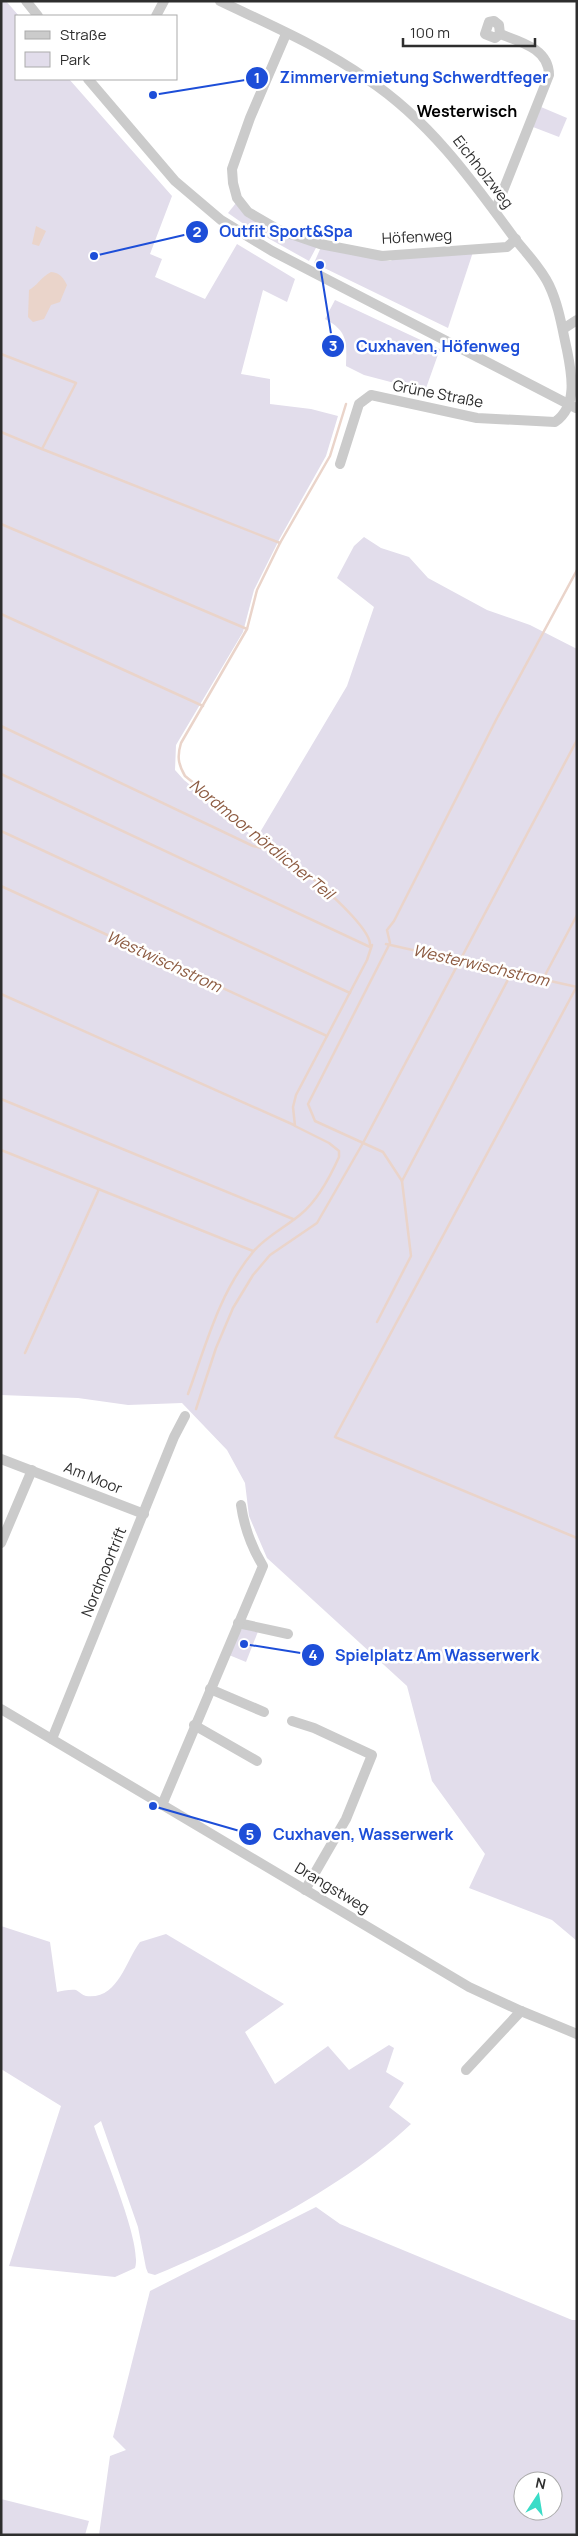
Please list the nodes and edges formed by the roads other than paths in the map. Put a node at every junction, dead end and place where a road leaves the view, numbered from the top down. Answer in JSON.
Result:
{"nodes":[{"id":1,"x":26,"y":1,"type":"edge"},
{"id":2,"x":164,"y":1,"type":"edge"},
{"id":3,"x":220,"y":1,"type":"edge"},
{"id":4,"x":37,"y":15,"type":"edge"},
{"id":5,"x":157,"y":15,"type":"edge"},
{"id":6,"x":286,"y":34,"type":"junction"},
{"id":7,"x":500,"y":34,"type":"dead end"},
{"id":8,"x":89,"y":80,"type":"edge"},
{"id":9,"x":495,"y":211,"type":"junction"},
{"id":10,"x":516,"y":239,"type":"junction"},
{"id":11,"x":577,"y":320,"type":"edge"},
{"id":12,"x":564,"y":329,"type":"junction"},
{"id":13,"x":574,"y":407,"type":"edge"},
{"id":14,"x":340,"y":464,"type":"dead end"},
{"id":15,"x":185,"y":1416,"type":"dead end"},
{"id":16,"x":1,"y":1459,"type":"edge"},
{"id":17,"x":32,"y":1470,"type":"junction"},
{"id":18,"x":241,"y":1505,"type":"dead end"},
{"id":19,"x":144,"y":1514,"type":"junction"},
{"id":20,"x":1,"y":1543,"type":"edge"},
{"id":21,"x":238,"y":1623,"type":"junction"},
{"id":22,"x":288,"y":1634,"type":"dead end"},
{"id":23,"x":210,"y":1689,"type":"junction"},
{"id":24,"x":1,"y":1709,"type":"edge"},
{"id":25,"x":264,"y":1712,"type":"dead end"},
{"id":26,"x":292,"y":1721,"type":"dead end"},
{"id":27,"x":194,"y":1725,"type":"junction"},
{"id":28,"x":52,"y":1739,"type":"junction"},
{"id":29,"x":257,"y":1761,"type":"dead end"},
{"id":30,"x":162,"y":1805,"type":"junction"},
{"id":31,"x":305,"y":1890,"type":"junction"},
{"id":32,"x":520,"y":2011,"type":"junction"},
{"id":33,"x":577,"y":2034,"type":"edge"},
{"id":34,"x":466,"y":2070,"type":"dead end"}],
"edges":[{"from":1,"to":4,"type":"street"},
{"from":2,"to":5,"type":"street"},
{"from":3,"to":6,"type":"street","name":"Eichholzweg"},
{"from":6,"to":9,"type":"street","name":"Eichholzweg"},
{"from":6,"to":10,"type":"street","name":"Höfenweg"},
{"from":7,"to":9,"type":"street"},
{"from":8,"to":13,"type":"street"},
{"from":9,"to":10,"type":"street","name":"Eichholzweg"},
{"from":10,"to":12,"type":"street","name":"Eichholzweg"},
{"from":11,"to":12,"type":"street"},
{"from":12,"to":13,"type":"street","name":"Eichholzweg"},
{"from":13,"to":14,"type":"street","name":"Grüne Straße"},
{"from":15,"to":19,"type":"street","name":"Nordmoortrift"},
{"from":16,"to":17,"type":"street","name":"Am Moor"},
{"from":17,"to":19,"type":"street","name":"Am Moor"},
{"from":17,"to":20,"type":"street"},
{"from":18,"to":21,"type":"street"},
{"from":19,"to":28,"type":"street","name":"Nordmoortrift"},
{"from":21,"to":22,"type":"street"},
{"from":21,"to":23,"type":"street"},
{"from":23,"to":25,"type":"street"},
{"from":23,"to":27,"type":"street"},
{"from":24,"to":28,"type":"street","name":"Drangstweg"},
{"from":26,"to":31,"type":"street"},
{"from":27,"to":29,"type":"street"},
{"from":27,"to":30,"type":"street"},
{"from":28,"to":30,"type":"street","name":"Drangstweg"},
{"from":30,"to":31,"type":"street","name":"Drangstweg"},
{"from":31,"to":32,"type":"street","name":"Drangstweg"},
{"from":32,"to":33,"type":"street","name":"Drangstweg"},
{"from":32,"to":34,"type":"street"}]}
